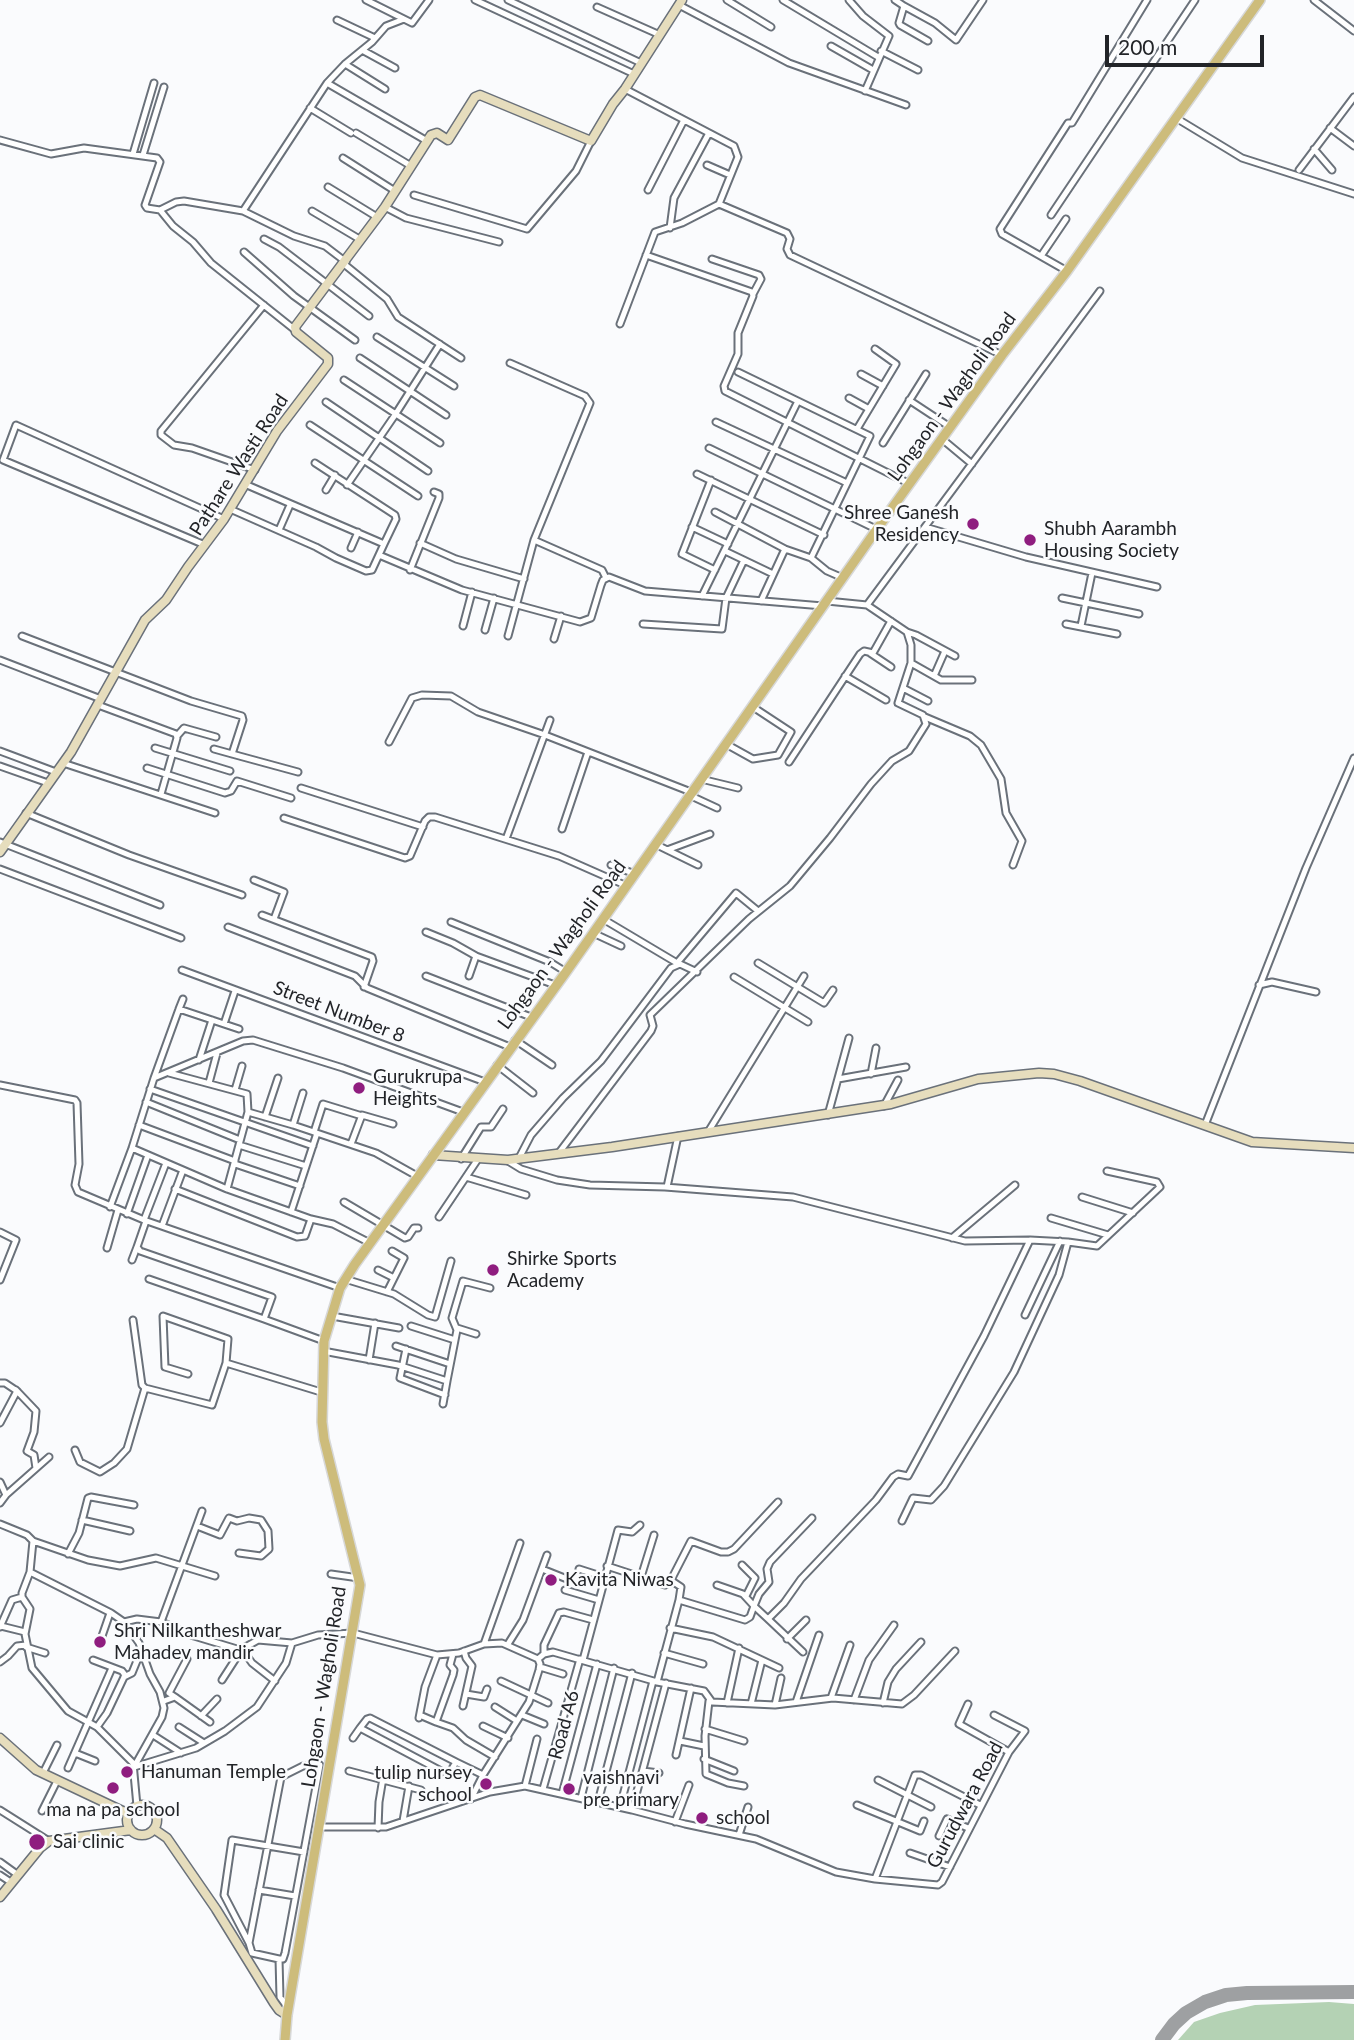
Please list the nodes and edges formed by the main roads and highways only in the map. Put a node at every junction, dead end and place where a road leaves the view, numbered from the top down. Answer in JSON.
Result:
{"nodes":[{"id":1,"x":1260,"y":0,"type":"edge"},
{"id":2,"x":285,"y":2040,"type":"edge"}],
"edges":[{"from":1,"to":2,"type":"main road","name":"Lohgaon - Wagholi Road"}]}
